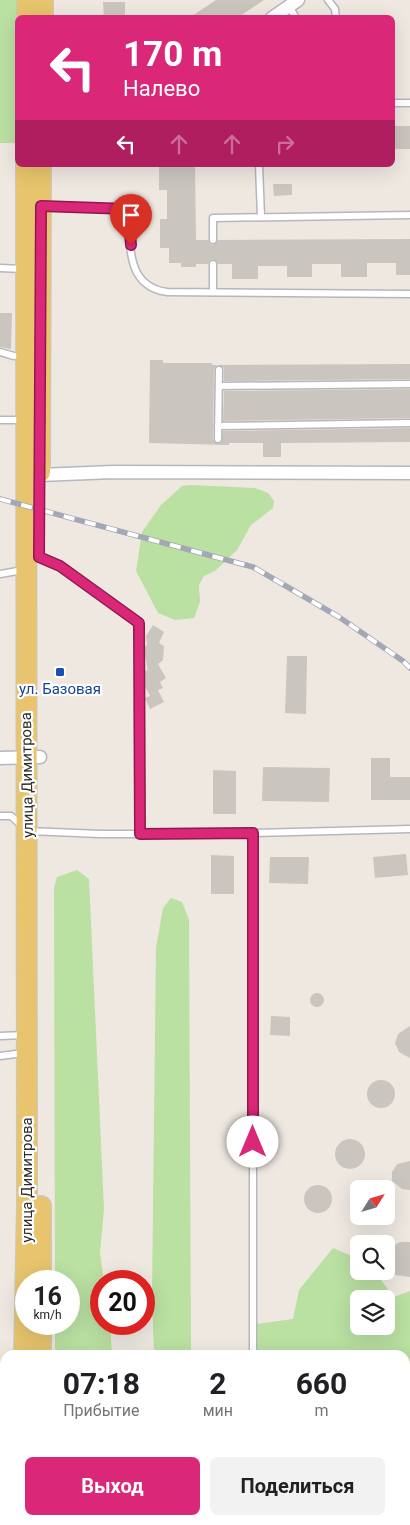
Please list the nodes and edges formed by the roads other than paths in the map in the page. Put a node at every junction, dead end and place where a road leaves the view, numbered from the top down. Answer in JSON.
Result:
{"nodes":[{"id":1,"x":27,"y":0,"type":"edge"},
{"id":2,"x":43,"y":0,"type":"edge"},
{"id":3,"x":328,"y":0,"type":"edge"},
{"id":4,"x":293,"y":3,"type":"edge"},
{"id":5,"x":27,"y":15,"type":"edge"},
{"id":6,"x":43,"y":15,"type":"edge"},
{"id":7,"x":276,"y":15,"type":"edge"},
{"id":8,"x":336,"y":15,"type":"edge"},
{"id":9,"x":395,"y":103,"type":"edge"},
{"id":10,"x":410,"y":103,"type":"edge"},
{"id":11,"x":26,"y":167,"type":"edge"},
{"id":12,"x":41,"y":167,"type":"edge"},
{"id":13,"x":259,"y":167,"type":"edge"},
{"id":14,"x":41,"y":206,"type":"junction"},
{"id":15,"x":410,"y":215,"type":"edge"},
{"id":16,"x":260,"y":218,"type":"junction"},
{"id":17,"x":213,"y":240,"type":"dead end"},
{"id":18,"x":213,"y":264,"type":"dead end"},
{"id":19,"x":0,"y":268,"type":"edge"},
{"id":20,"x":27,"y":270,"type":"junction"},
{"id":21,"x":213,"y":292,"type":"junction"},
{"id":22,"x":410,"y":294,"type":"edge"},
{"id":23,"x":0,"y":352,"type":"edge"},
{"id":24,"x":14,"y":356,"type":"dead end"},
{"id":25,"x":219,"y":370,"type":"dead end"},
{"id":26,"x":410,"y":384,"type":"edge"},
{"id":27,"x":219,"y":386,"type":"junction"},
{"id":28,"x":0,"y":420,"type":"edge"},
{"id":29,"x":26,"y":420,"type":"junction"},
{"id":30,"x":410,"y":423,"type":"edge"},
{"id":31,"x":218,"y":426,"type":"junction"},
{"id":32,"x":218,"y":439,"type":"dead end"},
{"id":33,"x":410,"y":474,"type":"edge"},
{"id":34,"x":40,"y":475,"type":"junction"},
{"id":35,"x":32,"y":563,"type":"junction"},
{"id":36,"x":0,"y":574,"type":"edge"},
{"id":37,"x":34,"y":757,"type":"junction"},
{"id":38,"x":0,"y":758,"type":"edge"},
{"id":39,"x":0,"y":816,"type":"edge"},
{"id":40,"x":410,"y":829,"type":"edge"},
{"id":41,"x":34,"y":832,"type":"junction"},
{"id":42,"x":253,"y":833,"type":"junction"},
{"id":43,"x":140,"y":834,"type":"junction"},
{"id":44,"x":0,"y":1036,"type":"edge"},
{"id":45,"x":27,"y":1044,"type":"junction"},
{"id":46,"x":0,"y":1056,"type":"edge"},
{"id":47,"x":41,"y":1270,"type":"edge"},
{"id":48,"x":41,"y":1335,"type":"edge"},
{"id":49,"x":24,"y":1350,"type":"edge"},
{"id":50,"x":41,"y":1350,"type":"edge"},
{"id":51,"x":253,"y":1350,"type":"edge"}],
"edges":[{"from":1,"to":5,"type":"main road"},
{"from":2,"to":6,"type":"main road"},
{"from":3,"to":8,"type":"lane"},
{"from":4,"to":7,"type":"street"},
{"from":9,"to":10,"type":"lane"},
{"from":11,"to":20,"type":"main road","name":"улица Димитрова"},
{"from":12,"to":14,"type":"main road","name":"улица Димитрова"},
{"from":13,"to":16,"type":"lane"},
{"from":14,"to":21,"type":"lane"},
{"from":14,"to":34,"type":"main road","name":"улица Димитрова"},
{"from":15,"to":16,"type":"lane"},
{"from":16,"to":17,"type":"lane"},
{"from":18,"to":21,"type":"lane"},
{"from":19,"to":20,"type":"lane"},
{"from":20,"to":29,"type":"main road","name":"улица Димитрова"},
{"from":21,"to":22,"type":"lane"},
{"from":23,"to":24,"type":"lane"},
{"from":25,"to":27,"type":"lane"},
{"from":26,"to":27,"type":"lane"},
{"from":27,"to":31,"type":"lane"},
{"from":28,"to":29,"type":"lane"},
{"from":29,"to":35,"type":"main road","name":"улица Димитрова"},
{"from":30,"to":31,"type":"lane"},
{"from":31,"to":32,"type":"lane"},
{"from":33,"to":34,"type":"street"},
{"from":34,"to":35,"type":"main road","name":"улица Димитрова"},
{"from":35,"to":36,"type":"lane"},
{"from":35,"to":37,"type":"main road","name":"улица Димитрова"},
{"from":35,"to":43,"type":"lane"},
{"from":37,"to":38,"type":"street"},
{"from":37,"to":41,"type":"main road","name":"улица Димитрова"},
{"from":39,"to":41,"type":"lane"},
{"from":40,"to":42,"type":"lane"},
{"from":41,"to":43,"type":"lane"},
{"from":41,"to":45,"type":"main road","name":"улица Димитрова"},
{"from":41,"to":47,"type":"main road","name":"улица Димитрова"},
{"from":42,"to":43,"type":"lane"},
{"from":42,"to":51,"type":"lane"},
{"from":44,"to":45,"type":"lane"},
{"from":45,"to":46,"type":"lane"},
{"from":45,"to":49,"type":"main road","name":"улица Димитрова"},
{"from":48,"to":50,"type":"main road"}]}
